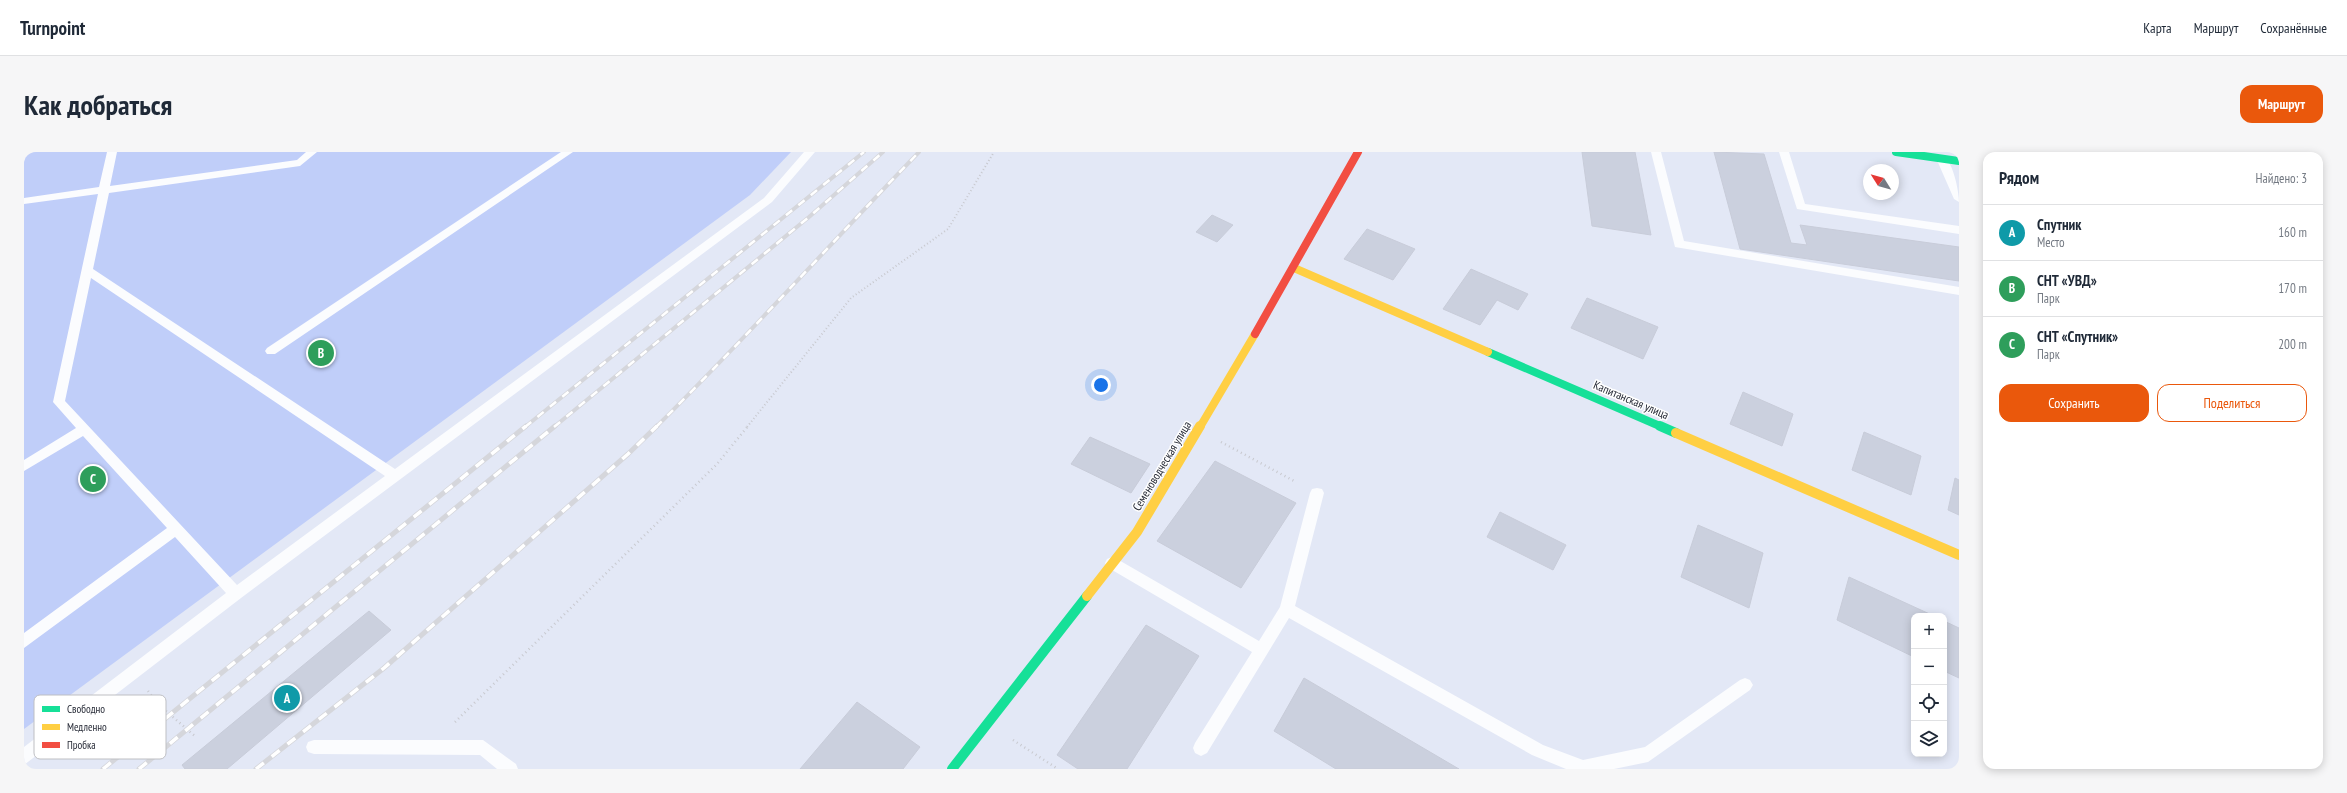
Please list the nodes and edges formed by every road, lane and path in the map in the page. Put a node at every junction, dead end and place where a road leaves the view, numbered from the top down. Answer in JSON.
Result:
{"nodes":[{"id":1,"x":112,"y":152,"type":"edge"},
{"id":2,"x":312,"y":152,"type":"edge"},
{"id":3,"x":568,"y":152,"type":"edge"},
{"id":4,"x":810,"y":152,"type":"edge"},
{"id":5,"x":994,"y":152,"type":"edge"},
{"id":6,"x":1358,"y":152,"type":"edge"},
{"id":7,"x":1656,"y":152,"type":"edge"},
{"id":8,"x":1784,"y":152,"type":"edge"},
{"id":9,"x":1896,"y":152,"type":"edge"},
{"id":10,"x":1912,"y":153,"type":"edge"},
{"id":11,"x":1940,"y":158,"type":"junction"},
{"id":12,"x":1959,"y":161,"type":"edge"},
{"id":13,"x":104,"y":191,"type":"junction"},
{"id":14,"x":1959,"y":199,"type":"edge"},
{"id":15,"x":24,"y":201,"type":"edge"},
{"id":16,"x":1959,"y":230,"type":"edge"},
{"id":17,"x":1294,"y":268,"type":"junction"},
{"id":18,"x":87,"y":270,"type":"junction"},
{"id":19,"x":1959,"y":290,"type":"edge"},
{"id":20,"x":271,"y":351,"type":"dead end"},
{"id":21,"x":85,"y":429,"type":"junction"},
{"id":22,"x":1198,"y":429,"type":"junction"},
{"id":23,"x":24,"y":466,"type":"edge"},
{"id":24,"x":395,"y":476,"type":"junction"},
{"id":25,"x":1317,"y":493,"type":"joint"},
{"id":26,"x":176,"y":528,"type":"junction"},
{"id":27,"x":1959,"y":554,"type":"edge"},
{"id":28,"x":1112,"y":563,"type":"junction"},
{"id":29,"x":236,"y":594,"type":"junction"},
{"id":30,"x":1286,"y":609,"type":"junction"},
{"id":31,"x":24,"y":641,"type":"edge"},
{"id":32,"x":1261,"y":650,"type":"junction"},
{"id":33,"x":1745,"y":685,"type":"dead end"},
{"id":34,"x":105,"y":695,"type":"edge"},
{"id":35,"x":166,"y":711,"type":"edge"},
{"id":36,"x":988,"y":723,"type":"junction"},
{"id":37,"x":196,"y":737,"type":"dead end"},
{"id":38,"x":314,"y":747,"type":"dead end"},
{"id":39,"x":429,"y":748,"type":"junction"},
{"id":40,"x":1201,"y":748,"type":"dead end"},
{"id":41,"x":34,"y":749,"type":"edge"},
{"id":42,"x":24,"y":757,"type":"edge"},
{"id":43,"x":510,"y":769,"type":"edge"},
{"id":44,"x":952,"y":769,"type":"edge"},
{"id":45,"x":1058,"y":769,"type":"edge"}],
"edges":[{"from":1,"to":13,"type":"lane"},
{"from":2,"to":13,"type":"lane"},
{"from":3,"to":20,"type":"lane"},
{"from":4,"to":24,"type":"lane"},
{"from":5,"to":39,"type":"path"},
{"from":6,"to":17,"type":"street","name":"Семеноводческая улица"},
{"from":7,"to":19,"type":"lane"},
{"from":8,"to":16,"type":"lane"},
{"from":9,"to":10,"type":"street"},
{"from":10,"to":11,"type":"street"},
{"from":11,"to":12,"type":"street"},
{"from":11,"to":14,"type":"lane"},
{"from":13,"to":15,"type":"lane"},
{"from":13,"to":18,"type":"lane"},
{"from":17,"to":22,"type":"street","name":"Семеноводческая улица"},
{"from":17,"to":27,"type":"street","name":"Капитанская улица"},
{"from":18,"to":21,"type":"lane"},
{"from":18,"to":24,"type":"lane"},
{"from":21,"to":23,"type":"lane"},
{"from":21,"to":26,"type":"lane"},
{"from":22,"to":25,"type":"path"},
{"from":22,"to":28,"type":"street","name":"Семеноводческая улица"},
{"from":24,"to":29,"type":"lane"},
{"from":25,"to":30,"type":"lane"},
{"from":26,"to":29,"type":"lane"},
{"from":26,"to":31,"type":"lane"},
{"from":28,"to":32,"type":"lane"},
{"from":28,"to":36,"type":"street","name":"Семеноводческая улица"},
{"from":29,"to":34,"type":"lane"},
{"from":30,"to":32,"type":"lane"},
{"from":30,"to":33,"type":"lane"},
{"from":32,"to":40,"type":"lane"},
{"from":35,"to":37,"type":"path"},
{"from":36,"to":44,"type":"street","name":"Семеноводческая улица"},
{"from":36,"to":45,"type":"path"},
{"from":38,"to":39,"type":"lane"},
{"from":39,"to":43,"type":"lane"},
{"from":41,"to":42,"type":"lane"}]}
